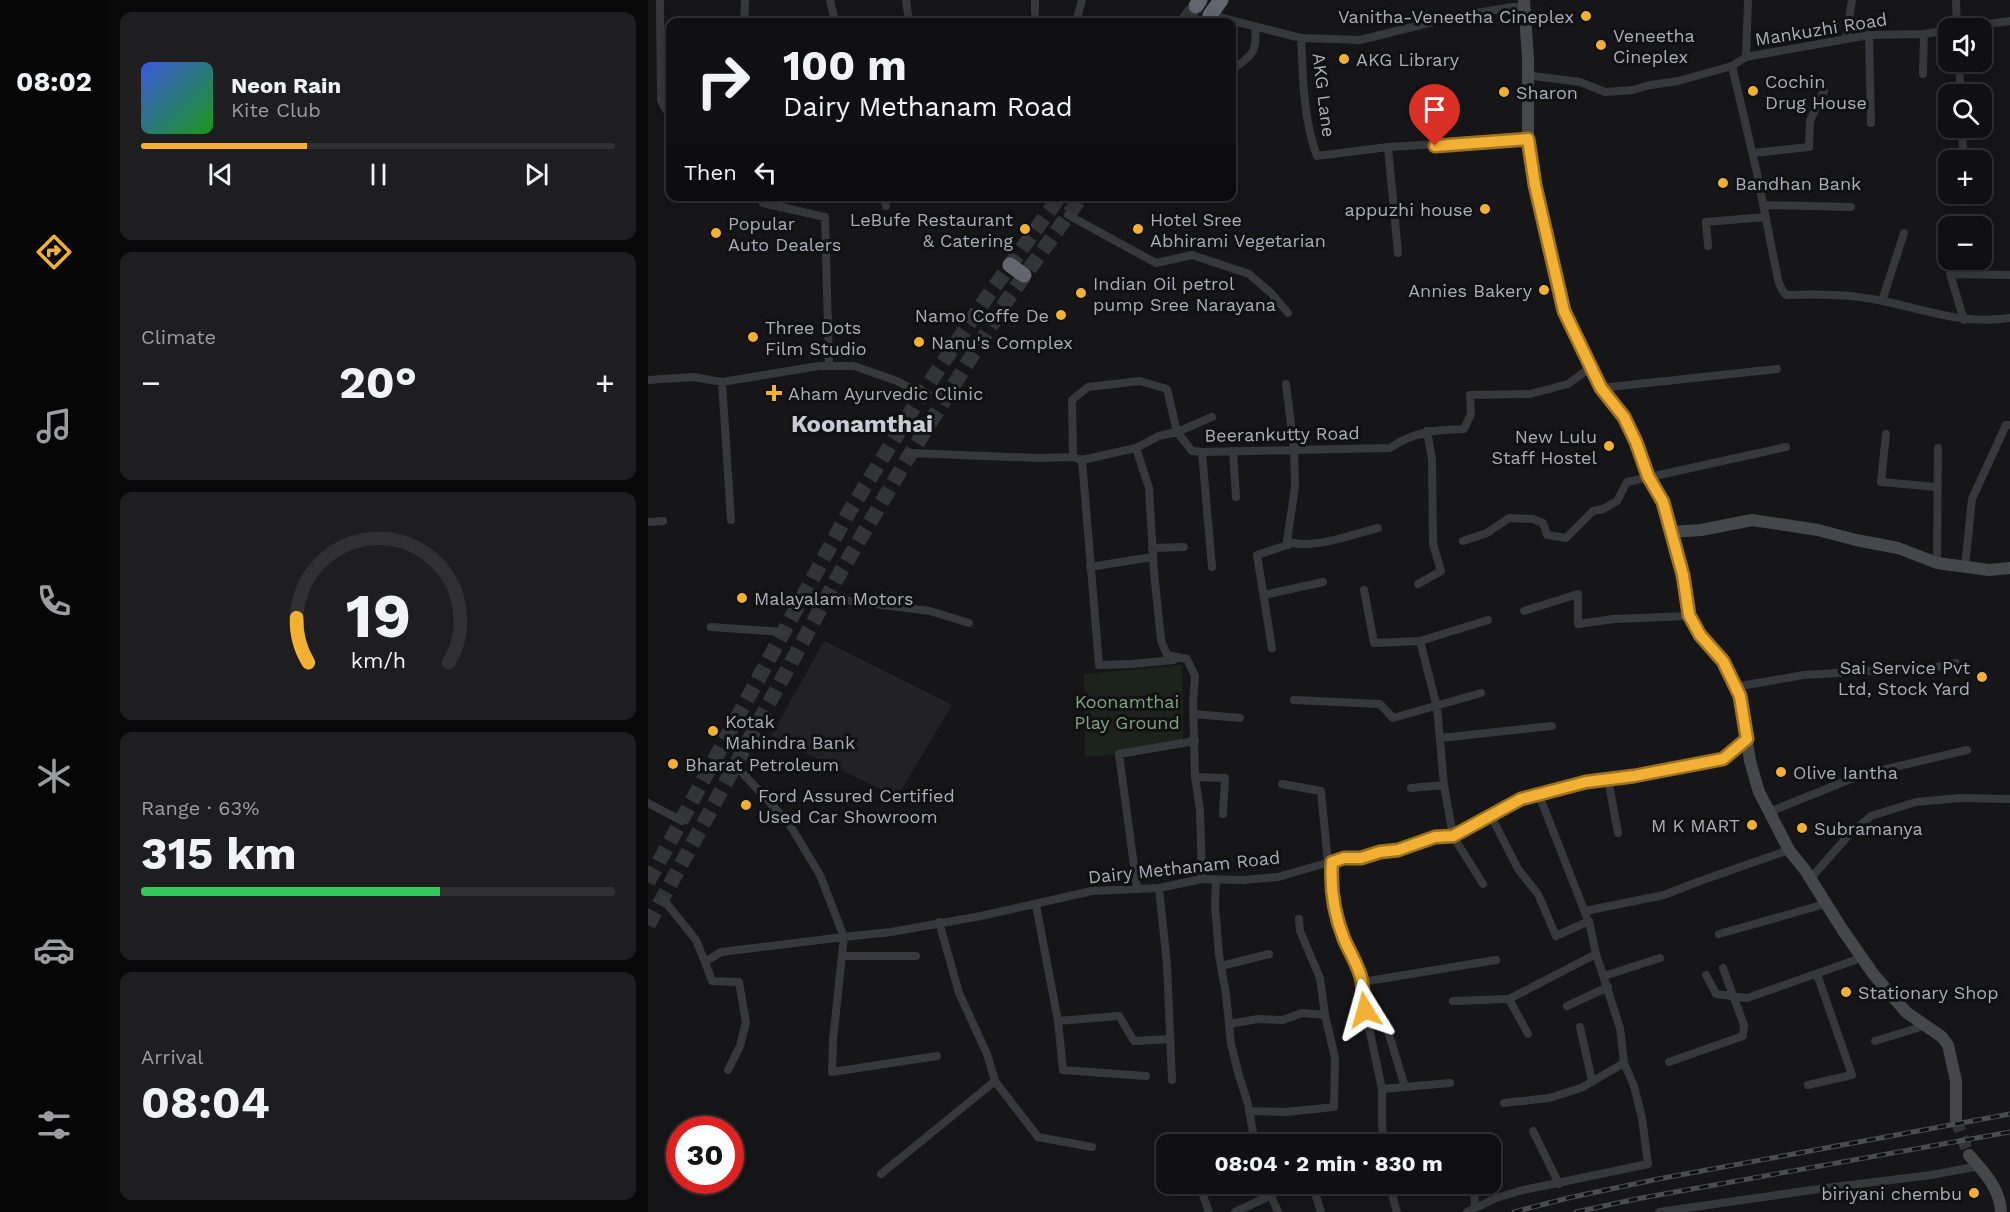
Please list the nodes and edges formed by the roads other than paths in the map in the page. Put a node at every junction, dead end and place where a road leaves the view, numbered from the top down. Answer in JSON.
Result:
{"nodes":[{"id":1,"x":660,"y":0,"type":"edge"},
{"id":2,"x":745,"y":0,"type":"edge"},
{"id":3,"x":830,"y":0,"type":"edge"},
{"id":4,"x":906,"y":0,"type":"edge"},
{"id":5,"x":1035,"y":0,"type":"edge"},
{"id":6,"x":1082,"y":0,"type":"edge"},
{"id":7,"x":1221,"y":0,"type":"edge"},
{"id":8,"x":1748,"y":0,"type":"edge"},
{"id":9,"x":1852,"y":0,"type":"edge"},
{"id":10,"x":1956,"y":0,"type":"edge"},
{"id":11,"x":1524,"y":3,"type":"edge"},
{"id":12,"x":1035,"y":13,"type":"dead end"},
{"id":13,"x":1210,"y":15,"type":"joint"},
{"id":14,"x":744,"y":18,"type":"edge"},
{"id":15,"x":834,"y":18,"type":"edge"},
{"id":16,"x":908,"y":18,"type":"edge"},
{"id":17,"x":1077,"y":18,"type":"edge"},
{"id":18,"x":1222,"y":18,"type":"edge"},
{"id":19,"x":1957,"y":18,"type":"edge"},
{"id":20,"x":2010,"y":21,"type":"edge"},
{"id":21,"x":1236,"y":22,"type":"edge"},
{"id":22,"x":1992,"y":23,"type":"edge"},
{"id":23,"x":1256,"y":27,"type":"junction"},
{"id":24,"x":1938,"y":32,"type":"edge"},
{"id":25,"x":1869,"y":34,"type":"junction"},
{"id":26,"x":1924,"y":34,"type":"junction"},
{"id":27,"x":1301,"y":38,"type":"junction"},
{"id":28,"x":1846,"y":39,"type":"junction"},
{"id":29,"x":1746,"y":57,"type":"junction"},
{"id":30,"x":1732,"y":66,"type":"junction"},
{"id":31,"x":1236,"y":67,"type":"edge"},
{"id":32,"x":1923,"y":74,"type":"dead end"},
{"id":33,"x":1526,"y":75,"type":"junction"},
{"id":34,"x":1824,"y":91,"type":"dead end"},
{"id":35,"x":666,"y":110,"type":"edge"},
{"id":36,"x":1871,"y":123,"type":"dead end"},
{"id":37,"x":1528,"y":139,"type":"junction"},
{"id":38,"x":1388,"y":147,"type":"junction"},
{"id":39,"x":1753,"y":153,"type":"junction"},
{"id":40,"x":885,"y":201,"type":"edge"},
{"id":41,"x":763,"y":203,"type":"dead end"},
{"id":42,"x":1763,"y":205,"type":"junction"},
{"id":43,"x":886,"y":206,"type":"dead end"},
{"id":44,"x":1851,"y":207,"type":"dead end"},
{"id":45,"x":1068,"y":215,"type":"dead end"},
{"id":46,"x":1766,"y":217,"type":"junction"},
{"id":47,"x":1904,"y":233,"type":"dead end"},
{"id":48,"x":1708,"y":246,"type":"dead end"},
{"id":49,"x":1398,"y":253,"type":"dead end"},
{"id":50,"x":1010,"y":265,"type":"dead end"},
{"id":51,"x":1024,"y":274,"type":"dead end"},
{"id":52,"x":2010,"y":275,"type":"edge"},
{"id":53,"x":1882,"y":301,"type":"junction"},
{"id":54,"x":1288,"y":313,"type":"dead end"},
{"id":55,"x":2010,"y":318,"type":"edge"},
{"id":56,"x":1964,"y":320,"type":"junction"},
{"id":57,"x":829,"y":365,"type":"junction"},
{"id":58,"x":1590,"y":368,"type":"junction"},
{"id":59,"x":1777,"y":369,"type":"dead end"},
{"id":60,"x":648,"y":380,"type":"edge"},
{"id":61,"x":722,"y":382,"type":"junction"},
{"id":62,"x":1286,"y":384,"type":"dead end"},
{"id":63,"x":1601,"y":388,"type":"junction"},
{"id":64,"x":922,"y":394,"type":"dead end"},
{"id":65,"x":1212,"y":417,"type":"dead end"},
{"id":66,"x":2010,"y":425,"type":"edge"},
{"id":67,"x":1427,"y":431,"type":"junction"},
{"id":68,"x":1177,"y":432,"type":"junction"},
{"id":69,"x":1886,"y":434,"type":"dead end"},
{"id":70,"x":1786,"y":447,"type":"dead end"},
{"id":71,"x":1136,"y":448,"type":"junction"},
{"id":72,"x":1938,"y":448,"type":"dead end"},
{"id":73,"x":1294,"y":449,"type":"junction"},
{"id":74,"x":1233,"y":451,"type":"junction"},
{"id":75,"x":1202,"y":452,"type":"junction"},
{"id":76,"x":910,"y":453,"type":"dead end"},
{"id":77,"x":1078,"y":458,"type":"junction"},
{"id":78,"x":1648,"y":476,"type":"junction"},
{"id":79,"x":1937,"y":487,"type":"junction"},
{"id":80,"x":1236,"y":497,"type":"dead end"},
{"id":81,"x":731,"y":520,"type":"dead end"},
{"id":82,"x":663,"y":521,"type":"dead end"},
{"id":83,"x":648,"y":522,"type":"edge"},
{"id":84,"x":1378,"y":528,"type":"dead end"},
{"id":85,"x":1671,"y":532,"type":"junction"},
{"id":86,"x":1463,"y":541,"type":"dead end"},
{"id":87,"x":1293,"y":543,"type":"junction"},
{"id":88,"x":1184,"y":547,"type":"dead end"},
{"id":89,"x":1152,"y":552,"type":"junction"},
{"id":90,"x":1937,"y":563,"type":"junction"},
{"id":91,"x":1090,"y":567,"type":"junction"},
{"id":92,"x":1212,"y":567,"type":"dead end"},
{"id":93,"x":1965,"y":567,"type":"junction"},
{"id":94,"x":2010,"y":568,"type":"edge"},
{"id":95,"x":1323,"y":582,"type":"dead end"},
{"id":96,"x":1418,"y":584,"type":"dead end"},
{"id":97,"x":1364,"y":590,"type":"dead end"},
{"id":98,"x":1264,"y":595,"type":"junction"},
{"id":99,"x":827,"y":597,"type":"dead end"},
{"id":100,"x":1524,"y":611,"type":"dead end"},
{"id":101,"x":1689,"y":615,"type":"junction"},
{"id":102,"x":1488,"y":620,"type":"dead end"},
{"id":103,"x":969,"y":623,"type":"dead end"},
{"id":104,"x":711,"y":627,"type":"dead end"},
{"id":105,"x":783,"y":632,"type":"dead end"},
{"id":106,"x":1420,"y":641,"type":"junction"},
{"id":107,"x":1272,"y":648,"type":"dead end"},
{"id":108,"x":1187,"y":659,"type":"junction"},
{"id":109,"x":1956,"y":663,"type":"dead end"},
{"id":110,"x":1736,"y":687,"type":"junction"},
{"id":111,"x":1481,"y":693,"type":"dead end"},
{"id":112,"x":1294,"y":700,"type":"dead end"},
{"id":113,"x":1437,"y":707,"type":"junction"},
{"id":114,"x":1194,"y":714,"type":"junction"},
{"id":115,"x":1240,"y":718,"type":"dead end"},
{"id":116,"x":1552,"y":726,"type":"dead end"},
{"id":117,"x":1440,"y":738,"type":"junction"},
{"id":118,"x":1747,"y":739,"type":"junction"},
{"id":119,"x":1195,"y":741,"type":"junction"},
{"id":120,"x":1967,"y":750,"type":"dead end"},
{"id":121,"x":735,"y":765,"type":"dead end"},
{"id":122,"x":1196,"y":777,"type":"junction"},
{"id":123,"x":1608,"y":778,"type":"junction"},
{"id":124,"x":1282,"y":784,"type":"dead end"},
{"id":125,"x":1444,"y":784,"type":"junction"},
{"id":126,"x":1411,"y":788,"type":"dead end"},
{"id":127,"x":1539,"y":795,"type":"junction"},
{"id":128,"x":2010,"y":799,"type":"edge"},
{"id":129,"x":648,"y":803,"type":"edge"},
{"id":130,"x":1769,"y":812,"type":"junction"},
{"id":131,"x":1223,"y":814,"type":"dead end"},
{"id":132,"x":1491,"y":816,"type":"junction"},
{"id":133,"x":682,"y":821,"type":"dead end"},
{"id":134,"x":1618,"y":833,"type":"dead end"},
{"id":135,"x":1453,"y":836,"type":"junction"},
{"id":136,"x":1789,"y":850,"type":"junction"},
{"id":137,"x":1330,"y":863,"type":"junction"},
{"id":138,"x":1202,"y":879,"type":"junction"},
{"id":139,"x":1810,"y":879,"type":"junction"},
{"id":140,"x":1215,"y":880,"type":"junction"},
{"id":141,"x":1483,"y":884,"type":"dead end"},
{"id":142,"x":1137,"y":888,"type":"junction"},
{"id":143,"x":1159,"y":888,"type":"junction"},
{"id":144,"x":663,"y":899,"type":"dead end"},
{"id":145,"x":1825,"y":904,"type":"junction"},
{"id":146,"x":1036,"y":905,"type":"junction"},
{"id":147,"x":1585,"y":911,"type":"junction"},
{"id":148,"x":1299,"y":919,"type":"dead end"},
{"id":149,"x":1589,"y":921,"type":"junction"},
{"id":150,"x":939,"y":922,"type":"junction"},
{"id":151,"x":1719,"y":934,"type":"dead end"},
{"id":152,"x":844,"y":937,"type":"junction"},
{"id":153,"x":1269,"y":954,"type":"dead end"},
{"id":154,"x":1596,"y":954,"type":"junction"},
{"id":155,"x":842,"y":956,"type":"junction"},
{"id":156,"x":916,"y":956,"type":"dead end"},
{"id":157,"x":1660,"y":958,"type":"dead end"},
{"id":158,"x":1861,"y":958,"type":"junction"},
{"id":159,"x":1496,"y":960,"type":"dead end"},
{"id":160,"x":705,"y":962,"type":"junction"},
{"id":161,"x":1221,"y":966,"type":"junction"},
{"id":162,"x":1723,"y":968,"type":"dead end"},
{"id":163,"x":1817,"y":974,"type":"junction"},
{"id":164,"x":1706,"y":975,"type":"dead end"},
{"id":165,"x":1604,"y":976,"type":"junction"},
{"id":166,"x":1362,"y":982,"type":"junction"},
{"id":167,"x":1608,"y":987,"type":"junction"},
{"id":168,"x":1734,"y":998,"type":"junction"},
{"id":169,"x":1509,"y":999,"type":"junction"},
{"id":170,"x":1453,"y":1001,"type":"dead end"},
{"id":171,"x":1567,"y":1006,"type":"dead end"},
{"id":172,"x":1325,"y":1015,"type":"junction"},
{"id":173,"x":1058,"y":1021,"type":"junction"},
{"id":174,"x":1385,"y":1022,"type":"dead end"},
{"id":175,"x":1229,"y":1024,"type":"junction"},
{"id":176,"x":1924,"y":1026,"type":"junction"},
{"id":177,"x":1580,"y":1027,"type":"dead end"},
{"id":178,"x":1528,"y":1034,"type":"dead end"},
{"id":179,"x":1170,"y":1039,"type":"junction"},
{"id":180,"x":1875,"y":1041,"type":"dead end"},
{"id":181,"x":937,"y":1056,"type":"dead end"},
{"id":182,"x":1669,"y":1062,"type":"dead end"},
{"id":183,"x":1624,"y":1063,"type":"junction"},
{"id":184,"x":728,"y":1070,"type":"dead end"},
{"id":185,"x":1146,"y":1076,"type":"dead end"},
{"id":186,"x":1172,"y":1080,"type":"dead end"},
{"id":187,"x":995,"y":1081,"type":"junction"},
{"id":188,"x":1592,"y":1081,"type":"junction"},
{"id":189,"x":1450,"y":1083,"type":"dead end"},
{"id":190,"x":1808,"y":1085,"type":"dead end"},
{"id":191,"x":1405,"y":1087,"type":"junction"},
{"id":192,"x":1382,"y":1089,"type":"junction"},
{"id":193,"x":1504,"y":1103,"type":"dead end"},
{"id":194,"x":1249,"y":1111,"type":"junction"},
{"id":195,"x":1956,"y":1120,"type":"tunnel mouth"},
{"id":196,"x":1533,"y":1131,"type":"dead end"},
{"id":197,"x":1254,"y":1134,"type":"edge"},
{"id":198,"x":1383,"y":1134,"type":"edge"},
{"id":199,"x":1092,"y":1147,"type":"dead end"},
{"id":200,"x":1969,"y":1155,"type":"tunnel mouth"},
{"id":201,"x":1979,"y":1166,"type":"junction"},
{"id":202,"x":880,"y":1174,"type":"dead end"},
{"id":203,"x":1559,"y":1184,"type":"junction"},
{"id":204,"x":1203,"y":1194,"type":"edge"},
{"id":205,"x":1315,"y":1194,"type":"edge"},
{"id":206,"x":1392,"y":1194,"type":"edge"},
{"id":207,"x":1473,"y":1194,"type":"edge"},
{"id":208,"x":1272,"y":1195,"type":"joint"},
{"id":209,"x":2004,"y":1206,"type":"edge"},
{"id":210,"x":1471,"y":1210,"type":"edge"},
{"id":211,"x":1209,"y":1212,"type":"edge"},
{"id":212,"x":1234,"y":1212,"type":"edge"},
{"id":213,"x":1278,"y":1212,"type":"edge"},
{"id":214,"x":1321,"y":1212,"type":"edge"},
{"id":215,"x":1397,"y":1212,"type":"edge"},
{"id":216,"x":1659,"y":1212,"type":"edge"}],
"edges":[{"from":1,"to":35,"type":"street"},
{"from":2,"to":14,"type":"street"},
{"from":3,"to":15,"type":"street"},
{"from":4,"to":16,"type":"street"},
{"from":5,"to":12,"type":"street"},
{"from":6,"to":17,"type":"street"},
{"from":7,"to":13,"type":"highway"},
{"from":8,"to":29,"type":"street"},
{"from":9,"to":28,"type":"street"},
{"from":10,"to":19,"type":"street"},
{"from":11,"to":27,"type":"street"},
{"from":11,"to":33,"type":"street"},
{"from":13,"to":18,"type":"street"},
{"from":20,"to":22,"type":"street"},
{"from":21,"to":23,"type":"street"},
{"from":23,"to":27,"type":"street"},
{"from":23,"to":31,"type":"street"},
{"from":24,"to":26,"type":"street","name":"Mankuzhi Road"},
{"from":25,"to":26,"type":"street","name":"Mankuzhi Road"},
{"from":25,"to":28,"type":"street","name":"Mankuzhi Road"},
{"from":25,"to":36,"type":"street"},
{"from":26,"to":32,"type":"street"},
{"from":27,"to":38,"type":"street","name":"AKG Lane"},
{"from":28,"to":29,"type":"street","name":"Mankuzhi Road"},
{"from":29,"to":30,"type":"street","name":"Mankuzhi Road"},
{"from":30,"to":33,"type":"street","name":"Mankuzhi Road"},
{"from":30,"to":39,"type":"street"},
{"from":33,"to":37,"type":"street"},
{"from":34,"to":39,"type":"street"},
{"from":37,"to":38,"type":"street"},
{"from":37,"to":58,"type":"street"},
{"from":38,"to":49,"type":"street"},
{"from":39,"to":42,"type":"street"},
{"from":40,"to":43,"type":"street"},
{"from":41,"to":57,"type":"street"},
{"from":42,"to":44,"type":"street"},
{"from":42,"to":46,"type":"street"},
{"from":45,"to":54,"type":"street"},
{"from":46,"to":48,"type":"street"},
{"from":46,"to":53,"type":"street"},
{"from":47,"to":53,"type":"street"},
{"from":50,"to":51,"type":"highway"},
{"from":52,"to":56,"type":"street"},
{"from":53,"to":56,"type":"street"},
{"from":55,"to":56,"type":"street"},
{"from":57,"to":61,"type":"street"},
{"from":57,"to":64,"type":"street"},
{"from":58,"to":63,"type":"street"},
{"from":58,"to":67,"type":"street","name":"Beerankutty Road"},
{"from":59,"to":63,"type":"street"},
{"from":60,"to":61,"type":"street"},
{"from":61,"to":81,"type":"street"},
{"from":62,"to":73,"type":"street"},
{"from":63,"to":78,"type":"street"},
{"from":65,"to":68,"type":"street"},
{"from":66,"to":93,"type":"street"},
{"from":67,"to":73,"type":"street","name":"Beerankutty Road"},
{"from":67,"to":96,"type":"street"},
{"from":68,"to":71,"type":"street"},
{"from":68,"to":75,"type":"street","name":"Beerankutty Road"},
{"from":68,"to":77,"type":"street"},
{"from":69,"to":79,"type":"street"},
{"from":70,"to":78,"type":"street"},
{"from":71,"to":77,"type":"street"},
{"from":71,"to":89,"type":"street"},
{"from":72,"to":79,"type":"street"},
{"from":73,"to":74,"type":"street","name":"Beerankutty Road"},
{"from":73,"to":87,"type":"street"},
{"from":74,"to":75,"type":"street","name":"Beerankutty Road"},
{"from":74,"to":80,"type":"street"},
{"from":75,"to":92,"type":"street"},
{"from":76,"to":77,"type":"street"},
{"from":77,"to":91,"type":"street"},
{"from":78,"to":85,"type":"street"},
{"from":78,"to":86,"type":"street"},
{"from":79,"to":90,"type":"street"},
{"from":82,"to":83,"type":"street"},
{"from":84,"to":87,"type":"street"},
{"from":85,"to":90,"type":"street"},
{"from":85,"to":101,"type":"street"},
{"from":87,"to":98,"type":"street"},
{"from":88,"to":89,"type":"street"},
{"from":89,"to":91,"type":"street"},
{"from":89,"to":108,"type":"street"},
{"from":90,"to":93,"type":"street"},
{"from":91,"to":108,"type":"street"},
{"from":93,"to":94,"type":"street"},
{"from":95,"to":98,"type":"street"},
{"from":97,"to":106,"type":"street"},
{"from":98,"to":107,"type":"street"},
{"from":99,"to":103,"type":"street"},
{"from":100,"to":101,"type":"street"},
{"from":101,"to":110,"type":"street"},
{"from":102,"to":106,"type":"street"},
{"from":104,"to":105,"type":"street"},
{"from":106,"to":113,"type":"street"},
{"from":108,"to":114,"type":"street"},
{"from":109,"to":110,"type":"street"},
{"from":110,"to":118,"type":"street"},
{"from":111,"to":113,"type":"street"},
{"from":112,"to":113,"type":"street"},
{"from":113,"to":117,"type":"street"},
{"from":114,"to":115,"type":"street"},
{"from":114,"to":119,"type":"street"},
{"from":116,"to":117,"type":"street"},
{"from":117,"to":125,"type":"street"},
{"from":118,"to":123,"type":"street","name":"Dairy Methanam Road"},
{"from":118,"to":130,"type":"street"},
{"from":119,"to":122,"type":"street"},
{"from":119,"to":142,"type":"street"},
{"from":120,"to":130,"type":"street"},
{"from":121,"to":152,"type":"street"},
{"from":122,"to":131,"type":"street"},
{"from":122,"to":138,"type":"street"},
{"from":123,"to":127,"type":"street","name":"Dairy Methanam Road"},
{"from":123,"to":134,"type":"street"},
{"from":124,"to":137,"type":"street"},
{"from":125,"to":126,"type":"street"},
{"from":125,"to":135,"type":"street"},
{"from":127,"to":132,"type":"street","name":"Dairy Methanam Road"},
{"from":127,"to":147,"type":"street"},
{"from":128,"to":139,"type":"street"},
{"from":129,"to":133,"type":"street"},
{"from":130,"to":136,"type":"street"},
{"from":132,"to":135,"type":"street","name":"Dairy Methanam Road"},
{"from":132,"to":149,"type":"street"},
{"from":135,"to":137,"type":"street","name":"Dairy Methanam Road"},
{"from":135,"to":141,"type":"street"},
{"from":136,"to":139,"type":"street"},
{"from":136,"to":147,"type":"street"},
{"from":137,"to":140,"type":"street","name":"Dairy Methanam Road"},
{"from":137,"to":166,"type":"street"},
{"from":138,"to":140,"type":"street","name":"Dairy Methanam Road"},
{"from":138,"to":143,"type":"street","name":"Dairy Methanam Road"},
{"from":139,"to":145,"type":"street"},
{"from":140,"to":161,"type":"street"},
{"from":142,"to":143,"type":"street","name":"Dairy Methanam Road"},
{"from":142,"to":146,"type":"street","name":"Dairy Methanam Road"},
{"from":143,"to":179,"type":"street"},
{"from":144,"to":160,"type":"street"},
{"from":145,"to":151,"type":"street"},
{"from":145,"to":158,"type":"street"},
{"from":146,"to":150,"type":"street","name":"Dairy Methanam Road"},
{"from":146,"to":173,"type":"street"},
{"from":147,"to":149,"type":"street"},
{"from":148,"to":172,"type":"street"},
{"from":149,"to":154,"type":"street"},
{"from":150,"to":152,"type":"street","name":"Dairy Methanam Road"},
{"from":150,"to":187,"type":"street"},
{"from":152,"to":155,"type":"street"},
{"from":152,"to":160,"type":"street","name":"Dairy Methanam Road"},
{"from":153,"to":161,"type":"street"},
{"from":154,"to":165,"type":"street"},
{"from":154,"to":169,"type":"street"},
{"from":155,"to":156,"type":"street"},
{"from":155,"to":181,"type":"street"},
{"from":157,"to":165,"type":"street"},
{"from":158,"to":163,"type":"street"},
{"from":158,"to":176,"type":"street"},
{"from":159,"to":166,"type":"street"},
{"from":160,"to":184,"type":"street"},
{"from":161,"to":175,"type":"street"},
{"from":162,"to":168,"type":"street"},
{"from":163,"to":168,"type":"street"},
{"from":163,"to":190,"type":"street"},
{"from":164,"to":168,"type":"street"},
{"from":165,"to":167,"type":"street"},
{"from":166,"to":192,"type":"street"},
{"from":167,"to":171,"type":"street"},
{"from":167,"to":183,"type":"street"},
{"from":168,"to":182,"type":"street"},
{"from":169,"to":170,"type":"street"},
{"from":169,"to":178,"type":"street"},
{"from":172,"to":175,"type":"street"},
{"from":172,"to":194,"type":"street"},
{"from":173,"to":179,"type":"street"},
{"from":173,"to":185,"type":"street"},
{"from":174,"to":191,"type":"street"},
{"from":175,"to":194,"type":"street"},
{"from":176,"to":180,"type":"street"},
{"from":176,"to":195,"type":"street"},
{"from":177,"to":188,"type":"street"},
{"from":179,"to":186,"type":"street"},
{"from":183,"to":188,"type":"street"},
{"from":183,"to":203,"type":"street"},
{"from":187,"to":199,"type":"street"},
{"from":187,"to":202,"type":"street"},
{"from":188,"to":193,"type":"street"},
{"from":189,"to":191,"type":"street"},
{"from":191,"to":192,"type":"street"},
{"from":192,"to":198,"type":"street"},
{"from":194,"to":197,"type":"street"},
{"from":196,"to":203,"type":"street"},
{"from":200,"to":201,"type":"street"},
{"from":201,"to":209,"type":"street"},
{"from":201,"to":216,"type":"street"},
{"from":203,"to":210,"type":"street"},
{"from":204,"to":211,"type":"street"},
{"from":205,"to":214,"type":"street"},
{"from":206,"to":215,"type":"street"},
{"from":207,"to":210,"type":"street"},
{"from":208,"to":212,"type":"street"},
{"from":208,"to":213,"type":"street"}]}
